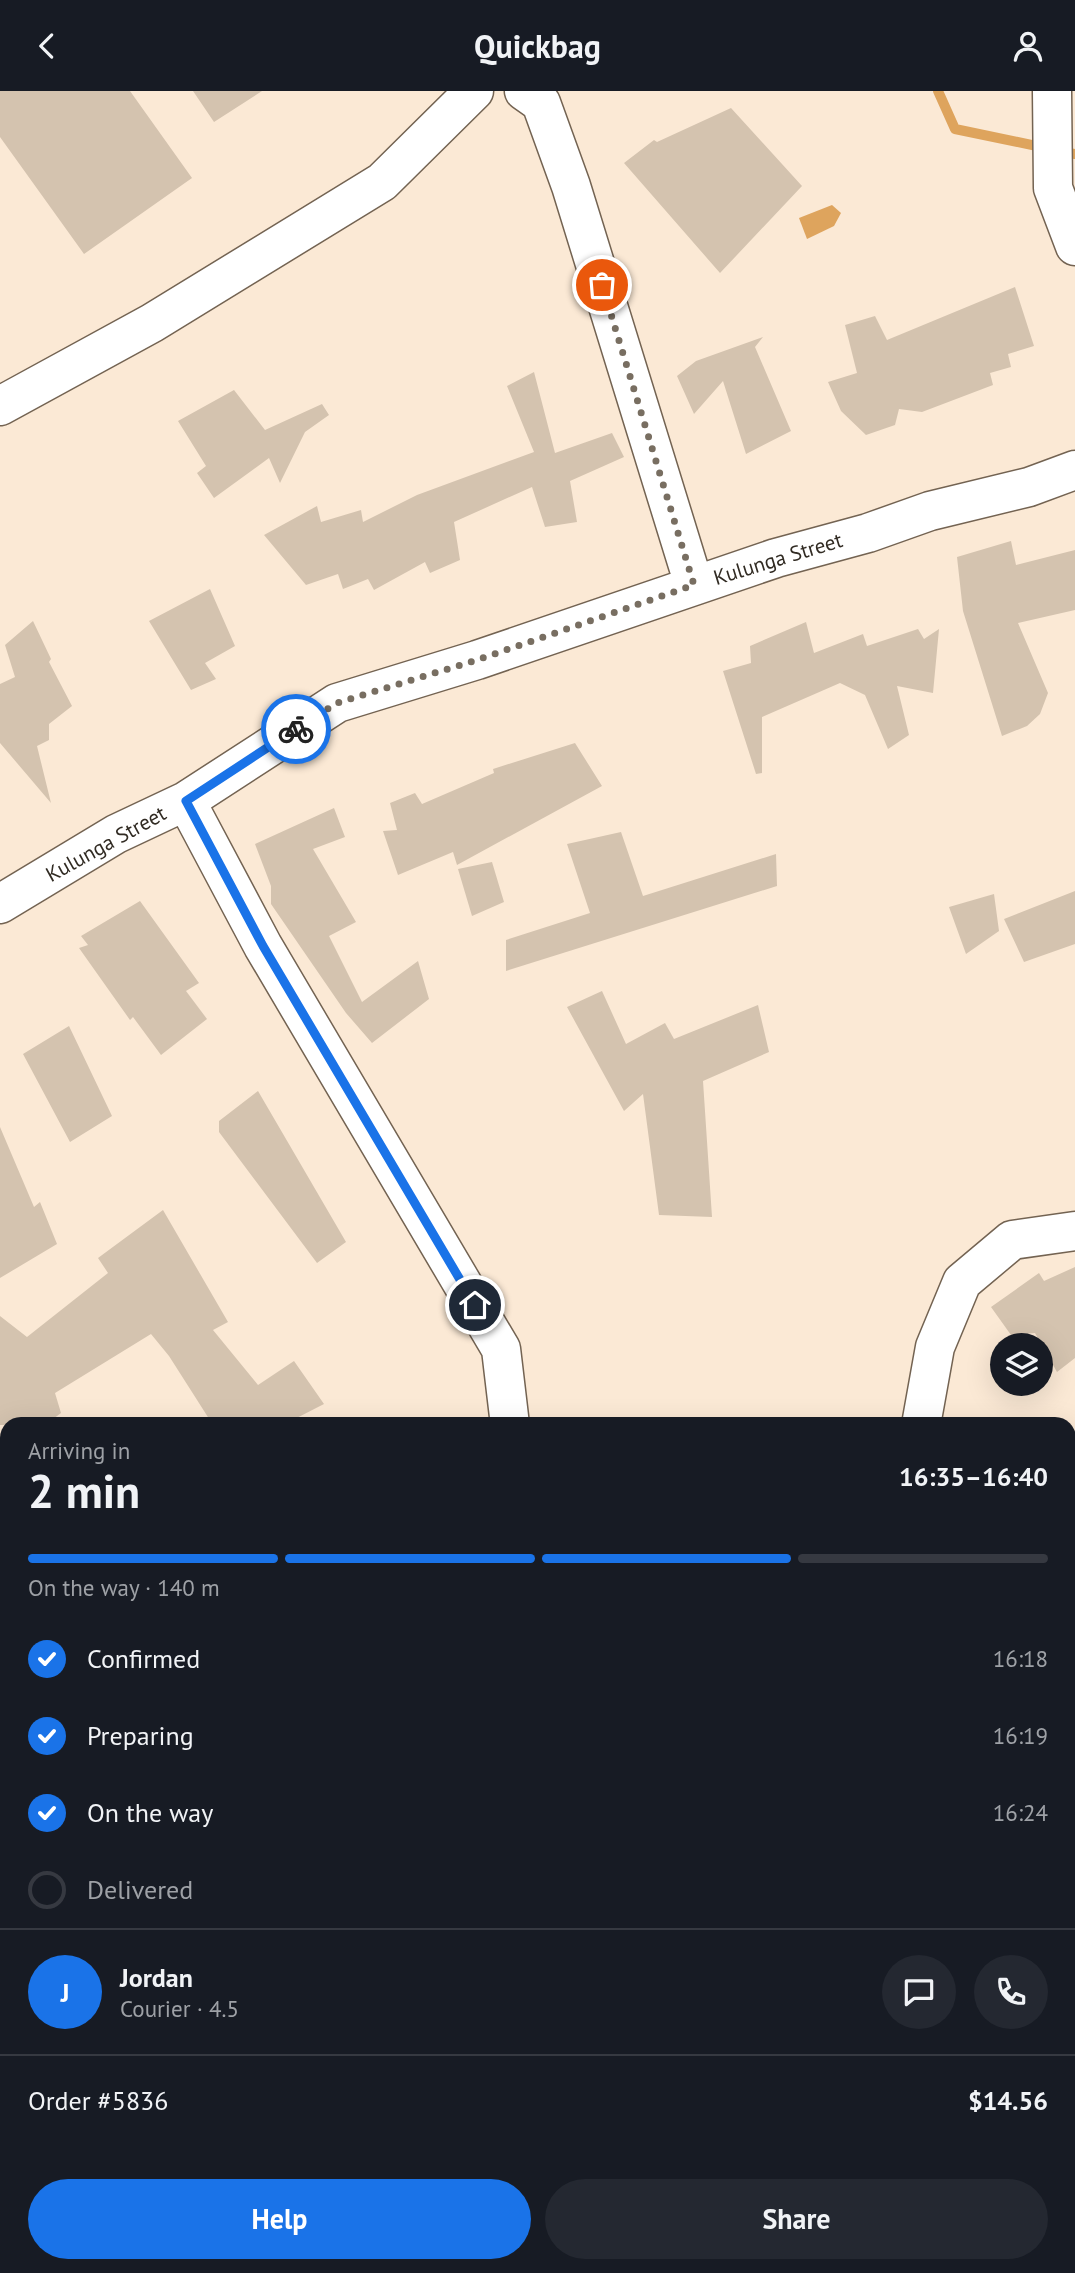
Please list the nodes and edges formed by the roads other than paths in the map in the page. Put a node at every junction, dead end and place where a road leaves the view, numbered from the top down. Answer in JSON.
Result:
{"nodes":[{"id":1,"x":474,"y":91,"type":"edge"},
{"id":2,"x":524,"y":91,"type":"edge"},
{"id":3,"x":1052,"y":91,"type":"edge"},
{"id":4,"x":1075,"y":246,"type":"edge"},
{"id":5,"x":0,"y":406,"type":"edge"},
{"id":6,"x":1075,"y":470,"type":"edge"},
{"id":7,"x":694,"y":585,"type":"junction"},
{"id":8,"x":186,"y":801,"type":"junction"},
{"id":9,"x":0,"y":904,"type":"edge"},
{"id":10,"x":1075,"y":1231,"type":"edge"},
{"id":11,"x":509,"y":1417,"type":"edge"},
{"id":12,"x":923,"y":1417,"type":"edge"}],
"edges":[{"from":1,"to":5,"type":"street"},
{"from":2,"to":7,"type":"street"},
{"from":3,"to":4,"type":"street"},
{"from":6,"to":7,"type":"street","name":"Kulunga Street"},
{"from":7,"to":8,"type":"street","name":"Kulunga Street"},
{"from":8,"to":9,"type":"street","name":"Kulunga Street"},
{"from":8,"to":11,"type":"street"},
{"from":10,"to":12,"type":"street"}]}
